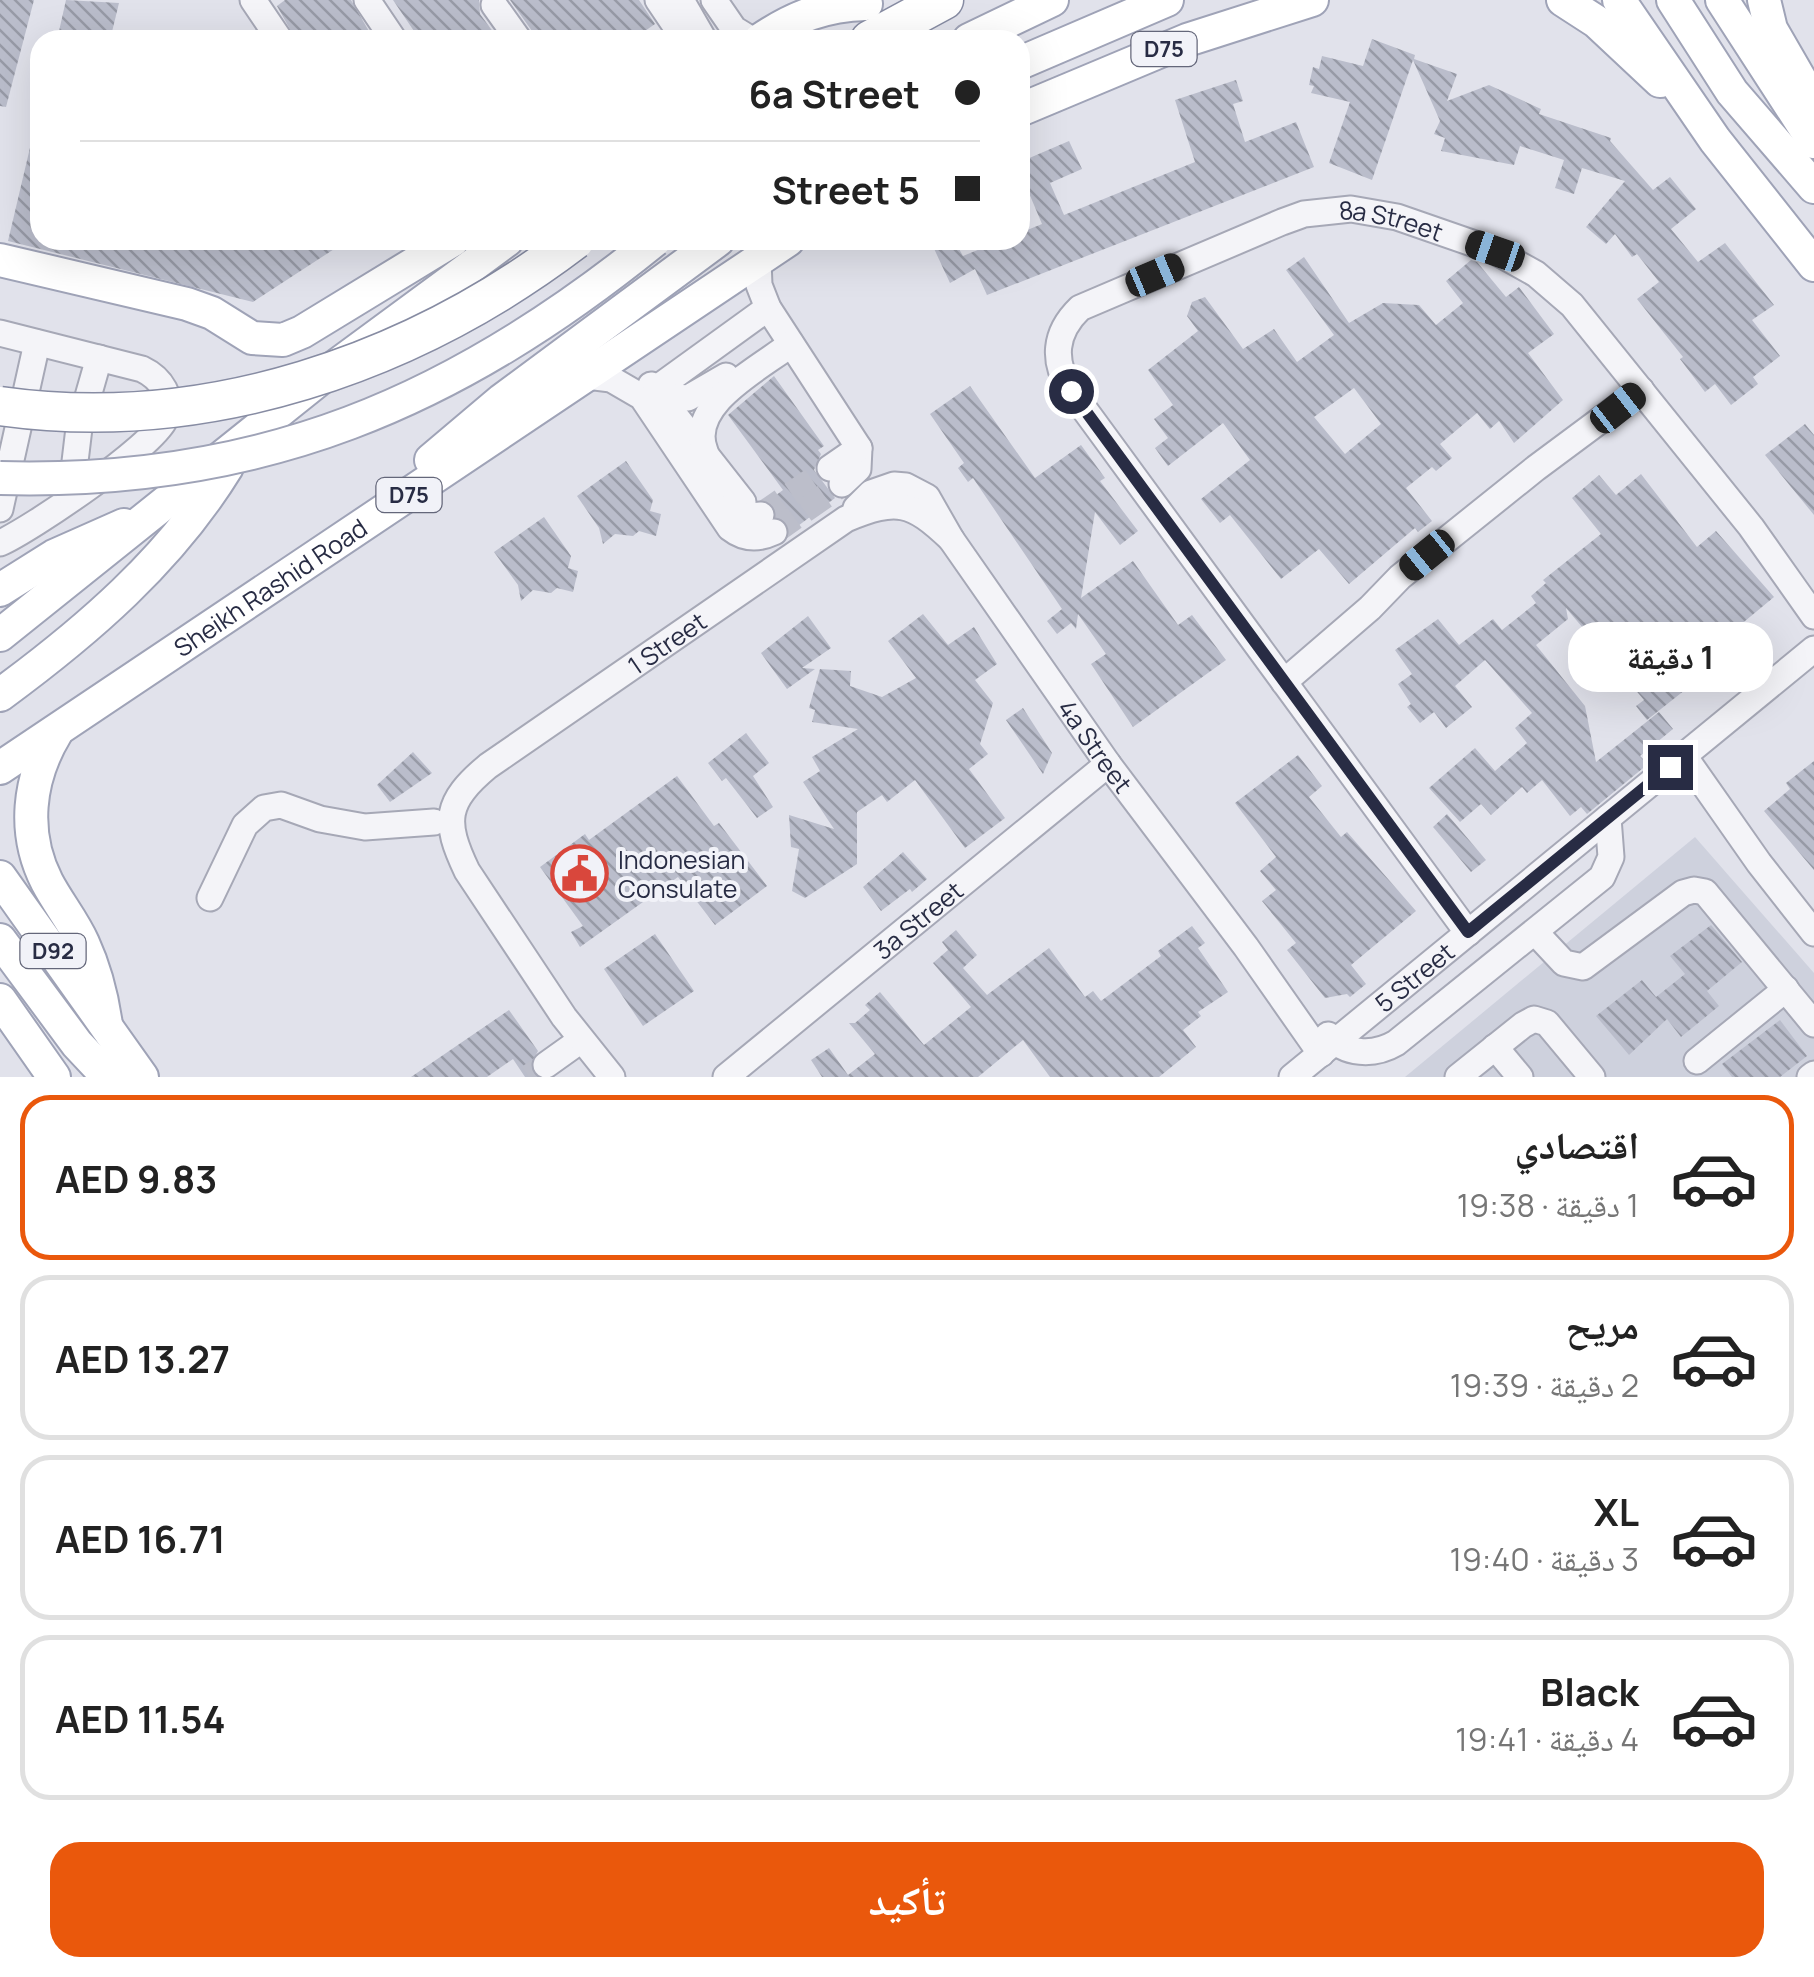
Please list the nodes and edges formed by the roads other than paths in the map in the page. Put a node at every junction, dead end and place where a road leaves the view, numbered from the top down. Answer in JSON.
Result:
{"nodes":[{"id":1,"x":254,"y":0,"type":"edge"},
{"id":2,"x":367,"y":0,"type":"edge"},
{"id":3,"x":658,"y":0,"type":"edge"},
{"id":4,"x":681,"y":0,"type":"edge"},
{"id":5,"x":714,"y":0,"type":"edge"},
{"id":6,"x":944,"y":0,"type":"edge"},
{"id":7,"x":1052,"y":0,"type":"edge"},
{"id":8,"x":1167,"y":0,"type":"edge"},
{"id":9,"x":1243,"y":0,"type":"edge"},
{"id":10,"x":1312,"y":0,"type":"edge"},
{"id":11,"x":1563,"y":0,"type":"edge"},
{"id":12,"x":1619,"y":0,"type":"edge"},
{"id":13,"x":1673,"y":0,"type":"edge"},
{"id":14,"x":1722,"y":0,"type":"edge"},
{"id":15,"x":1764,"y":0,"type":"edge"},
{"id":16,"x":494,"y":4,"type":"dead end"},
{"id":17,"x":869,"y":14,"type":"edge"},
{"id":18,"x":274,"y":30,"type":"edge"},
{"id":19,"x":387,"y":30,"type":"edge"},
{"id":20,"x":511,"y":30,"type":"edge"},
{"id":21,"x":678,"y":30,"type":"edge"},
{"id":22,"x":698,"y":30,"type":"edge"},
{"id":23,"x":736,"y":30,"type":"edge"},
{"id":24,"x":774,"y":30,"type":"edge"},
{"id":25,"x":829,"y":30,"type":"edge"},
{"id":26,"x":990,"y":30,"type":"edge"},
{"id":27,"x":1188,"y":40,"type":"junction"},
{"id":28,"x":1030,"y":60,"type":"edge"},
{"id":29,"x":1688,"y":101,"type":"junction"},
{"id":30,"x":1814,"y":104,"type":"edge"},
{"id":31,"x":1030,"y":106,"type":"edge"},
{"id":32,"x":1814,"y":142,"type":"edge"},
{"id":33,"x":1814,"y":187,"type":"edge"},
{"id":34,"x":437,"y":250,"type":"edge"},
{"id":35,"x":493,"y":250,"type":"edge"},
{"id":36,"x":561,"y":250,"type":"edge"},
{"id":37,"x":642,"y":250,"type":"edge"},
{"id":38,"x":705,"y":250,"type":"edge"},
{"id":39,"x":773,"y":250,"type":"edge"},
{"id":40,"x":0,"y":260,"type":"edge"},
{"id":41,"x":758,"y":260,"type":"junction"},
{"id":42,"x":1814,"y":265,"type":"edge"},
{"id":43,"x":768,"y":308,"type":"junction"},
{"id":44,"x":0,"y":333,"type":"edge"},
{"id":45,"x":788,"y":339,"type":"junction"},
{"id":46,"x":37,"y":343,"type":"junction"},
{"id":47,"x":99,"y":358,"type":"junction"},
{"id":48,"x":596,"y":370,"type":"junction"},
{"id":49,"x":1636,"y":385,"type":"junction"},
{"id":50,"x":659,"y":392,"type":"junction"},
{"id":51,"x":0,"y":406,"type":"edge"},
{"id":52,"x":242,"y":442,"type":"junction"},
{"id":53,"x":705,"y":451,"type":"junction"},
{"id":54,"x":836,"y":476,"type":"tunnel mouth"},
{"id":55,"x":0,"y":478,"type":"edge"},
{"id":56,"x":904,"y":496,"type":"joint"},
{"id":57,"x":71,"y":500,"type":"junction"},
{"id":58,"x":0,"y":509,"type":"edge"},
{"id":59,"x":152,"y":516,"type":"junction"},
{"id":60,"x":364,"y":525,"type":"junction"},
{"id":61,"x":1750,"y":527,"type":"junction"},
{"id":62,"x":0,"y":543,"type":"edge"},
{"id":63,"x":0,"y":590,"type":"edge"},
{"id":64,"x":1814,"y":594,"type":"edge"},
{"id":65,"x":1814,"y":616,"type":"edge"},
{"id":66,"x":0,"y":635,"type":"edge"},
{"id":67,"x":1814,"y":649,"type":"edge"},
{"id":68,"x":1279,"y":675,"type":"junction"},
{"id":69,"x":0,"y":695,"type":"edge"},
{"id":70,"x":58,"y":729,"type":"junction"},
{"id":71,"x":1677,"y":761,"type":"junction"},
{"id":72,"x":1108,"y":764,"type":"junction"},
{"id":73,"x":0,"y":768,"type":"edge"},
{"id":74,"x":440,"y":815,"type":"junction"},
{"id":75,"x":1608,"y":818,"type":"junction"},
{"id":76,"x":0,"y":877,"type":"edge"},
{"id":77,"x":210,"y":898,"type":"dead end"},
{"id":78,"x":1474,"y":928,"type":"junction"},
{"id":79,"x":1535,"y":932,"type":"junction"},
{"id":80,"x":1814,"y":934,"type":"edge"},
{"id":81,"x":0,"y":940,"type":"edge"},
{"id":82,"x":1786,"y":989,"type":"junction"},
{"id":83,"x":0,"y":1000,"type":"edge"},
{"id":84,"x":1814,"y":1024,"type":"edge"},
{"id":85,"x":106,"y":1025,"type":"junction"},
{"id":86,"x":581,"y":1040,"type":"junction"},
{"id":87,"x":1496,"y":1047,"type":"junction"},
{"id":88,"x":1328,"y":1048,"type":"junction"},
{"id":89,"x":1697,"y":1062,"type":"dead end"},
{"id":90,"x":546,"y":1065,"type":"tunnel mouth"},
{"id":91,"x":597,"y":1073,"type":"edge"},
{"id":92,"x":54,"y":1077,"type":"edge"},
{"id":93,"x":108,"y":1077,"type":"edge"},
{"id":94,"x":142,"y":1077,"type":"edge"},
{"id":95,"x":726,"y":1077,"type":"edge"},
{"id":96,"x":1292,"y":1077,"type":"edge"},
{"id":97,"x":1458,"y":1077,"type":"edge"},
{"id":98,"x":1520,"y":1077,"type":"edge"},
{"id":99,"x":1592,"y":1077,"type":"edge"}],
"edges":[{"from":1,"to":18,"type":"street"},
{"from":2,"to":19,"type":"street"},
{"from":3,"to":21,"type":"street"},
{"from":4,"to":22,"type":"street"},
{"from":5,"to":23,"type":"street"},
{"from":6,"to":17,"type":"highway"},
{"from":7,"to":26,"type":"main road"},
{"from":8,"to":28,"type":"main road"},
{"from":9,"to":27,"type":"main road"},
{"from":10,"to":27,"type":"main road","number":"D75"},
{"from":11,"to":29,"type":"main road"},
{"from":12,"to":29,"type":"main road"},
{"from":13,"to":33,"type":"main road"},
{"from":14,"to":32,"type":"main road"},
{"from":15,"to":30,"type":"main road"},
{"from":16,"to":20,"type":"street"},
{"from":17,"to":24,"type":"main road"},
{"from":17,"to":25,"type":"main road"},
{"from":27,"to":31,"type":"main road","number":"D75"},
{"from":29,"to":42,"type":"main road"},
{"from":34,"to":40,"type":"main road"},
{"from":35,"to":52,"type":"main road"},
{"from":36,"to":51,"type":"highway","bridge":true},
{"from":37,"to":55,"type":"main road","bridge":true},
{"from":38,"to":60,"type":"main road"},
{"from":39,"to":41,"type":"main road","name":"Sheikh Rashid Road","number":"D75"},
{"from":41,"to":43,"type":"street"},
{"from":41,"to":48,"type":"main road","name":"Sheikh Rashid Road","number":"D75"},
{"from":43,"to":45,"type":"street"},
{"from":43,"to":50,"type":"street"},
{"from":44,"to":46,"type":"street"},
{"from":45,"to":50,"type":"street"},
{"from":45,"to":53,"type":"street"},
{"from":45,"to":54,"type":"street"},
{"from":46,"to":47,"type":"street"},
{"from":46,"to":58,"type":"street"},
{"from":47,"to":57,"type":"street"},
{"from":47,"to":57,"type":"street"},
{"from":48,"to":50,"type":"street"},
{"from":48,"to":53,"type":"street"},
{"from":48,"to":60,"type":"main road","name":"Sheikh Rashid Road","number":"D75"},
{"from":49,"to":61,"type":"street","name":"8a Street"},
{"from":49,"to":68,"type":"street"},
{"from":49,"to":68,"type":"street","name":"8a Street"},
{"from":50,"to":53,"type":"street"},
{"from":52,"to":59,"type":"main road"},
{"from":52,"to":69,"type":"main road"},
{"from":56,"to":72,"type":"street","name":"4a Street"},
{"from":56,"to":74,"type":"street","name":"1 Street"},
{"from":57,"to":62,"type":"street"},
{"from":59,"to":63,"type":"main road"},
{"from":59,"to":66,"type":"main road"},
{"from":60,"to":70,"type":"main road","name":"Sheikh Rashid Road","number":"D75"},
{"from":61,"to":64,"type":"street","name":"8a Street"},
{"from":61,"to":65,"type":"street","name":"8a Street"},
{"from":67,"to":71,"type":"street","name":"5 Street"},
{"from":68,"to":78,"type":"street"},
{"from":70,"to":73,"type":"main road","name":"Sheikh Rashid Road","number":"D75"},
{"from":70,"to":85,"type":"main road"},
{"from":71,"to":75,"type":"street","name":"5 Street"},
{"from":71,"to":80,"type":"street"},
{"from":72,"to":88,"type":"street","name":"4a Street"},
{"from":72,"to":95,"type":"street","name":"3a Street"},
{"from":74,"to":77,"type":"street"},
{"from":74,"to":86,"type":"street"},
{"from":75,"to":78,"type":"street","name":"5 Street"},
{"from":75,"to":79,"type":"street"},
{"from":76,"to":85,"type":"main road","number":"D92"},
{"from":78,"to":88,"type":"street","name":"5 Street"},
{"from":79,"to":82,"type":"street"},
{"from":79,"to":88,"type":"street"},
{"from":81,"to":93,"type":"main road"},
{"from":82,"to":84,"type":"street"},
{"from":82,"to":89,"type":"street"},
{"from":83,"to":92,"type":"main road"},
{"from":85,"to":94,"type":"main road","number":"D92"},
{"from":86,"to":90,"type":"street"},
{"from":86,"to":91,"type":"street"},
{"from":87,"to":97,"type":"street"},
{"from":87,"to":98,"type":"street"},
{"from":87,"to":99,"type":"street"},
{"from":88,"to":96,"type":"street","name":"5 Street"}]}
